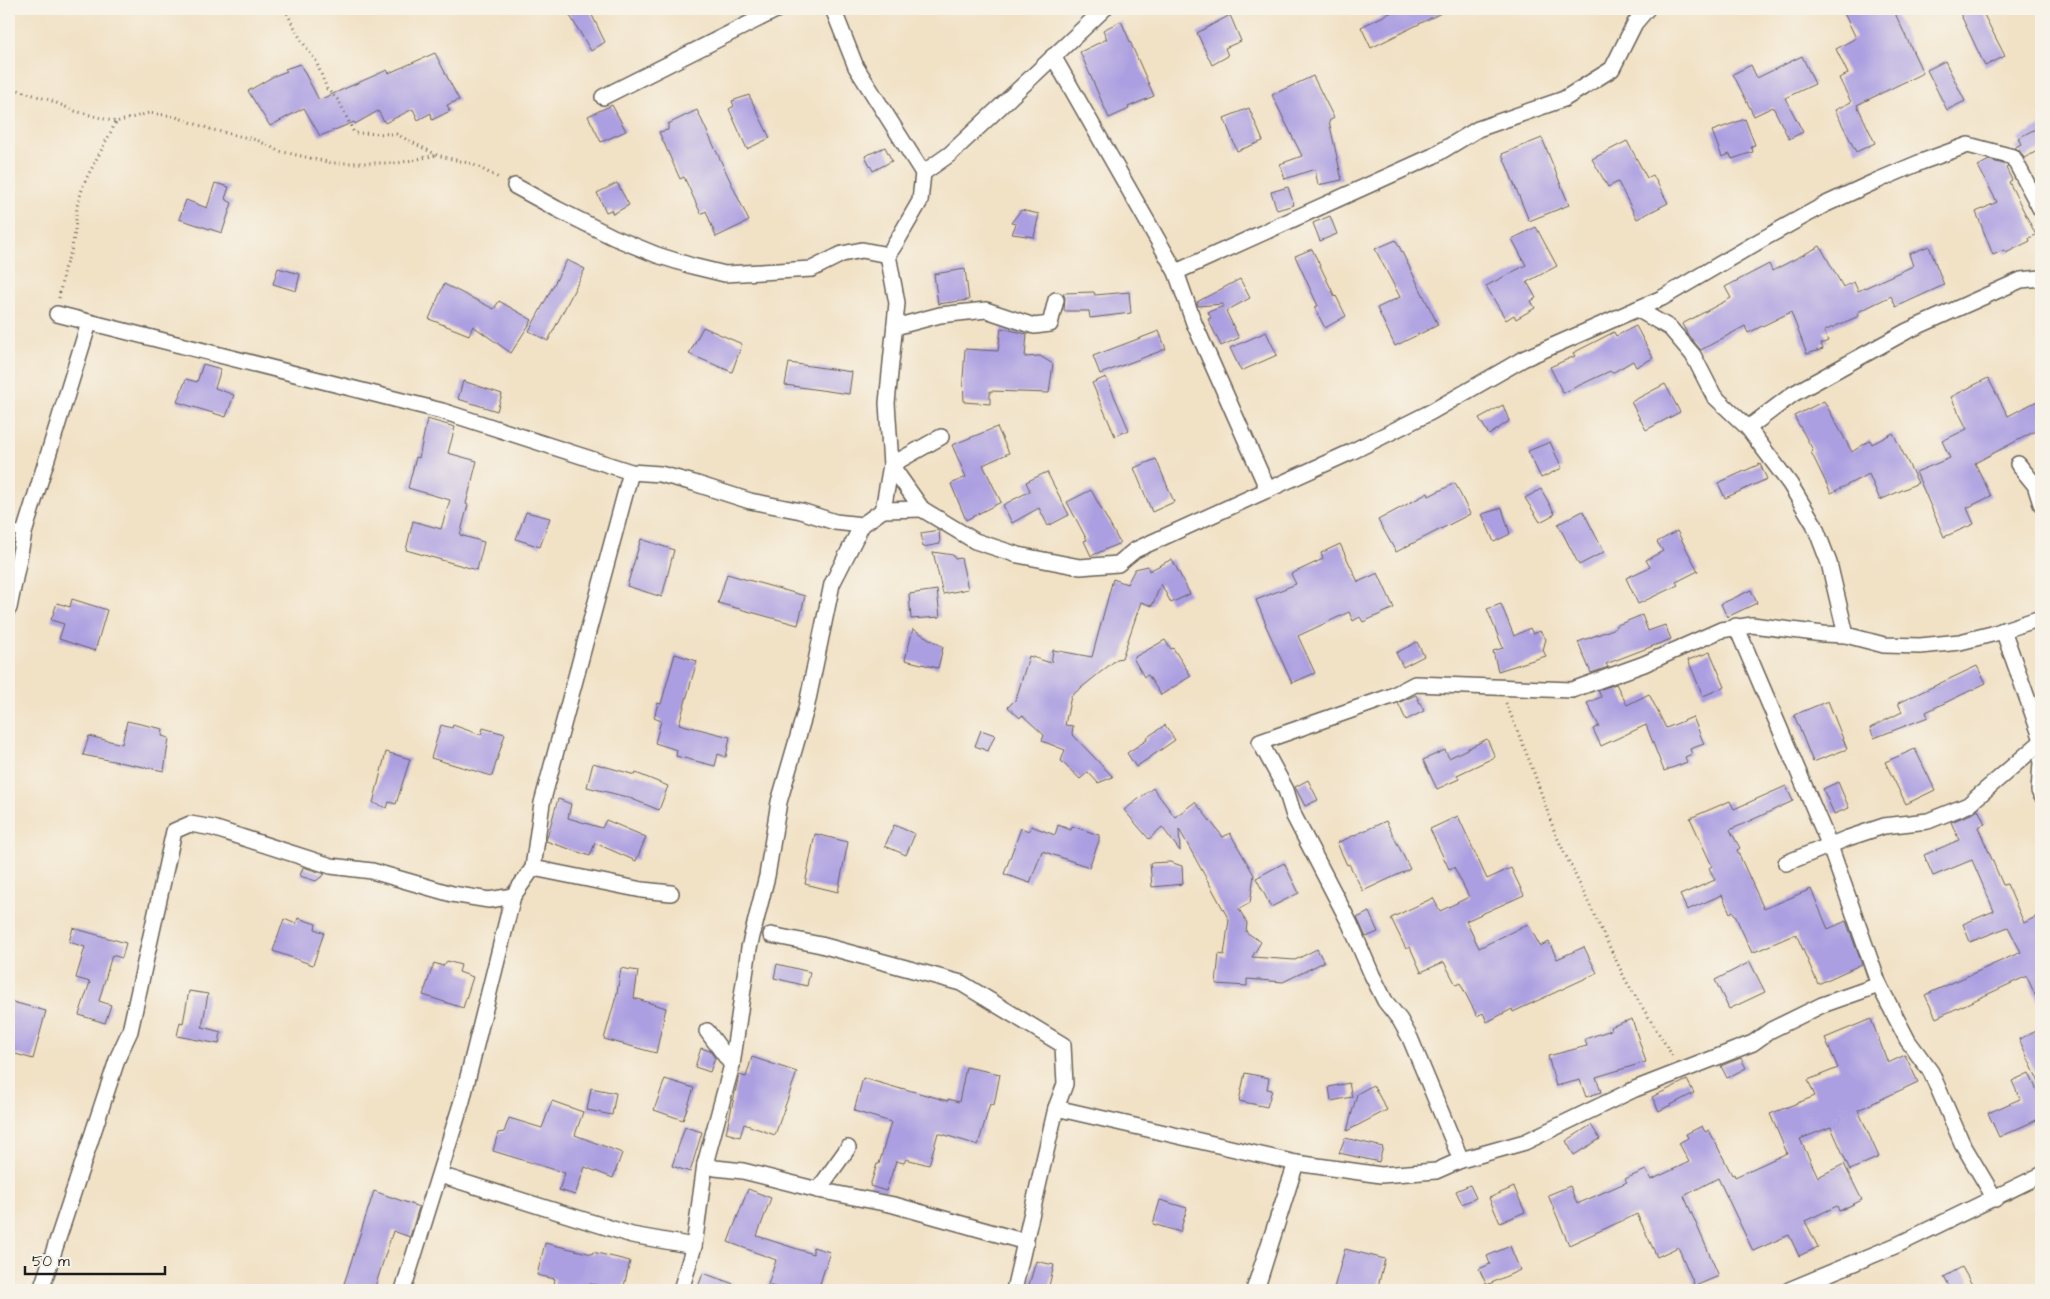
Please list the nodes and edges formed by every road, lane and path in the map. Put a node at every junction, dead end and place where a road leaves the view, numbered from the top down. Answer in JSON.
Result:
{"nodes":[{"id":1,"x":285,"y":9,"type":"edge"},
{"id":2,"x":778,"y":9,"type":"edge"},
{"id":3,"x":832,"y":9,"type":"edge"},
{"id":4,"x":1104,"y":9,"type":"edge"},
{"id":5,"x":1647,"y":9,"type":"edge"},
{"id":6,"x":1053,"y":56,"type":"junction"},
{"id":7,"x":9,"y":87,"type":"edge"},
{"id":8,"x":602,"y":97,"type":"dead end"},
{"id":9,"x":116,"y":122,"type":"junction"},
{"id":10,"x":437,"y":155,"type":"junction"},
{"id":11,"x":923,"y":173,"type":"junction"},
{"id":12,"x":515,"y":186,"type":"joint"},
{"id":13,"x":2041,"y":210,"type":"edge"},
{"id":14,"x":888,"y":255,"type":"junction"},
{"id":15,"x":1176,"y":272,"type":"junction"},
{"id":16,"x":2041,"y":278,"type":"edge"},
{"id":17,"x":1056,"y":300,"type":"dead end"},
{"id":18,"x":1637,"y":309,"type":"junction"},
{"id":19,"x":57,"y":314,"type":"joint"},
{"id":20,"x":89,"y":323,"type":"junction"},
{"id":21,"x":895,"y":327,"type":"junction"},
{"id":22,"x":1748,"y":428,"type":"junction"},
{"id":23,"x":941,"y":437,"type":"dead end"},
{"id":24,"x":2018,"y":464,"type":"dead end"},
{"id":25,"x":891,"y":465,"type":"junction"},
{"id":26,"x":631,"y":472,"type":"junction"},
{"id":27,"x":1268,"y":490,"type":"junction"},
{"id":28,"x":2041,"y":504,"type":"edge"},
{"id":29,"x":922,"y":509,"type":"junction"},
{"id":30,"x":883,"y":510,"type":"junction"},
{"id":31,"x":862,"y":524,"type":"junction"},
{"id":32,"x":9,"y":533,"type":"edge"},
{"id":33,"x":24,"y":533,"type":"junction"},
{"id":34,"x":9,"y":608,"type":"edge"},
{"id":35,"x":2041,"y":618,"type":"edge"},
{"id":36,"x":1736,"y":626,"type":"junction"},
{"id":37,"x":2004,"y":630,"type":"junction"},
{"id":38,"x":1846,"y":635,"type":"junction"},
{"id":39,"x":1499,"y":686,"type":"junction"},
{"id":40,"x":2041,"y":737,"type":"edge"},
{"id":41,"x":2041,"y":742,"type":"edge"},
{"id":42,"x":2041,"y":762,"type":"edge"},
{"id":43,"x":2041,"y":795,"type":"edge"},
{"id":44,"x":1830,"y":846,"type":"junction"},
{"id":45,"x":1786,"y":863,"type":"dead end"},
{"id":46,"x":533,"y":868,"type":"junction"},
{"id":47,"x":670,"y":893,"type":"dead end"},
{"id":48,"x":514,"y":896,"type":"junction"},
{"id":49,"x":772,"y":935,"type":"dead end"},
{"id":50,"x":1879,"y":985,"type":"junction"},
{"id":51,"x":707,"y":1031,"type":"dead end"},
{"id":52,"x":732,"y":1065,"type":"junction"},
{"id":53,"x":1683,"y":1070,"type":"junction"},
{"id":54,"x":1056,"y":1108,"type":"junction"},
{"id":55,"x":848,"y":1148,"type":"dead end"},
{"id":56,"x":1461,"y":1160,"type":"junction"},
{"id":57,"x":1296,"y":1163,"type":"junction"},
{"id":58,"x":705,"y":1164,"type":"junction"},
{"id":59,"x":440,"y":1175,"type":"junction"},
{"id":60,"x":2041,"y":1175,"type":"edge"},
{"id":61,"x":818,"y":1190,"type":"junction"},
{"id":62,"x":1995,"y":1199,"type":"junction"},
{"id":63,"x":1026,"y":1242,"type":"junction"},
{"id":64,"x":694,"y":1246,"type":"junction"},
{"id":65,"x":1812,"y":1286,"type":"edge"},
{"id":66,"x":41,"y":1290,"type":"edge"},
{"id":67,"x":403,"y":1290,"type":"edge"},
{"id":68,"x":680,"y":1290,"type":"edge"},
{"id":69,"x":1014,"y":1290,"type":"edge"},
{"id":70,"x":1255,"y":1290,"type":"edge"},
{"id":71,"x":1789,"y":1290,"type":"edge"}],
"edges":[{"from":1,"to":10,"type":"path"},
{"from":2,"to":8,"type":"street"},
{"from":3,"to":11,"type":"street"},
{"from":4,"to":6,"type":"street"},
{"from":5,"to":15,"type":"street"},
{"from":6,"to":11,"type":"street"},
{"from":6,"to":15,"type":"street"},
{"from":7,"to":9,"type":"path"},
{"from":9,"to":10,"type":"path"},
{"from":9,"to":19,"type":"path"},
{"from":10,"to":12,"type":"path"},
{"from":11,"to":14,"type":"street"},
{"from":12,"to":14,"type":"street"},
{"from":13,"to":18,"type":"street"},
{"from":14,"to":21,"type":"street"},
{"from":15,"to":27,"type":"street"},
{"from":16,"to":22,"type":"street"},
{"from":17,"to":21,"type":"street"},
{"from":18,"to":22,"type":"street"},
{"from":18,"to":27,"type":"street"},
{"from":19,"to":20,"type":"street"},
{"from":20,"to":26,"type":"street"},
{"from":20,"to":33,"type":"street"},
{"from":21,"to":25,"type":"street"},
{"from":22,"to":38,"type":"street"},
{"from":23,"to":25,"type":"street"},
{"from":24,"to":28,"type":"street"},
{"from":25,"to":29,"type":"street"},
{"from":25,"to":30,"type":"street"},
{"from":26,"to":31,"type":"street"},
{"from":26,"to":46,"type":"street"},
{"from":27,"to":29,"type":"street"},
{"from":29,"to":30,"type":"street"},
{"from":30,"to":31,"type":"street"},
{"from":31,"to":52,"type":"street"},
{"from":32,"to":33,"type":"lane"},
{"from":33,"to":34,"type":"street"},
{"from":35,"to":37,"type":"street"},
{"from":36,"to":38,"type":"street"},
{"from":36,"to":39,"type":"street"},
{"from":36,"to":44,"type":"street"},
{"from":37,"to":38,"type":"street"},
{"from":37,"to":40,"type":"street"},
{"from":39,"to":53,"type":"path"},
{"from":39,"to":56,"type":"street"},
{"from":41,"to":44,"type":"street"},
{"from":42,"to":43,"type":"street"},
{"from":44,"to":45,"type":"street"},
{"from":44,"to":50,"type":"street"},
{"from":46,"to":47,"type":"street"},
{"from":46,"to":48,"type":"street"},
{"from":48,"to":59,"type":"street"},
{"from":48,"to":66,"type":"street"},
{"from":49,"to":54,"type":"street"},
{"from":50,"to":53,"type":"street"},
{"from":50,"to":62,"type":"street"},
{"from":51,"to":52,"type":"street"},
{"from":52,"to":58,"type":"street"},
{"from":53,"to":56,"type":"street"},
{"from":54,"to":57,"type":"street"},
{"from":54,"to":63,"type":"street"},
{"from":55,"to":61,"type":"street"},
{"from":56,"to":57,"type":"street"},
{"from":57,"to":70,"type":"street"},
{"from":58,"to":61,"type":"street"},
{"from":58,"to":64,"type":"street"},
{"from":59,"to":64,"type":"street"},
{"from":59,"to":67,"type":"street"},
{"from":60,"to":62,"type":"street"},
{"from":61,"to":63,"type":"street"},
{"from":62,"to":65,"type":"street"},
{"from":63,"to":69,"type":"street"},
{"from":64,"to":68,"type":"street"},
{"from":65,"to":71,"type":"street"}]}
